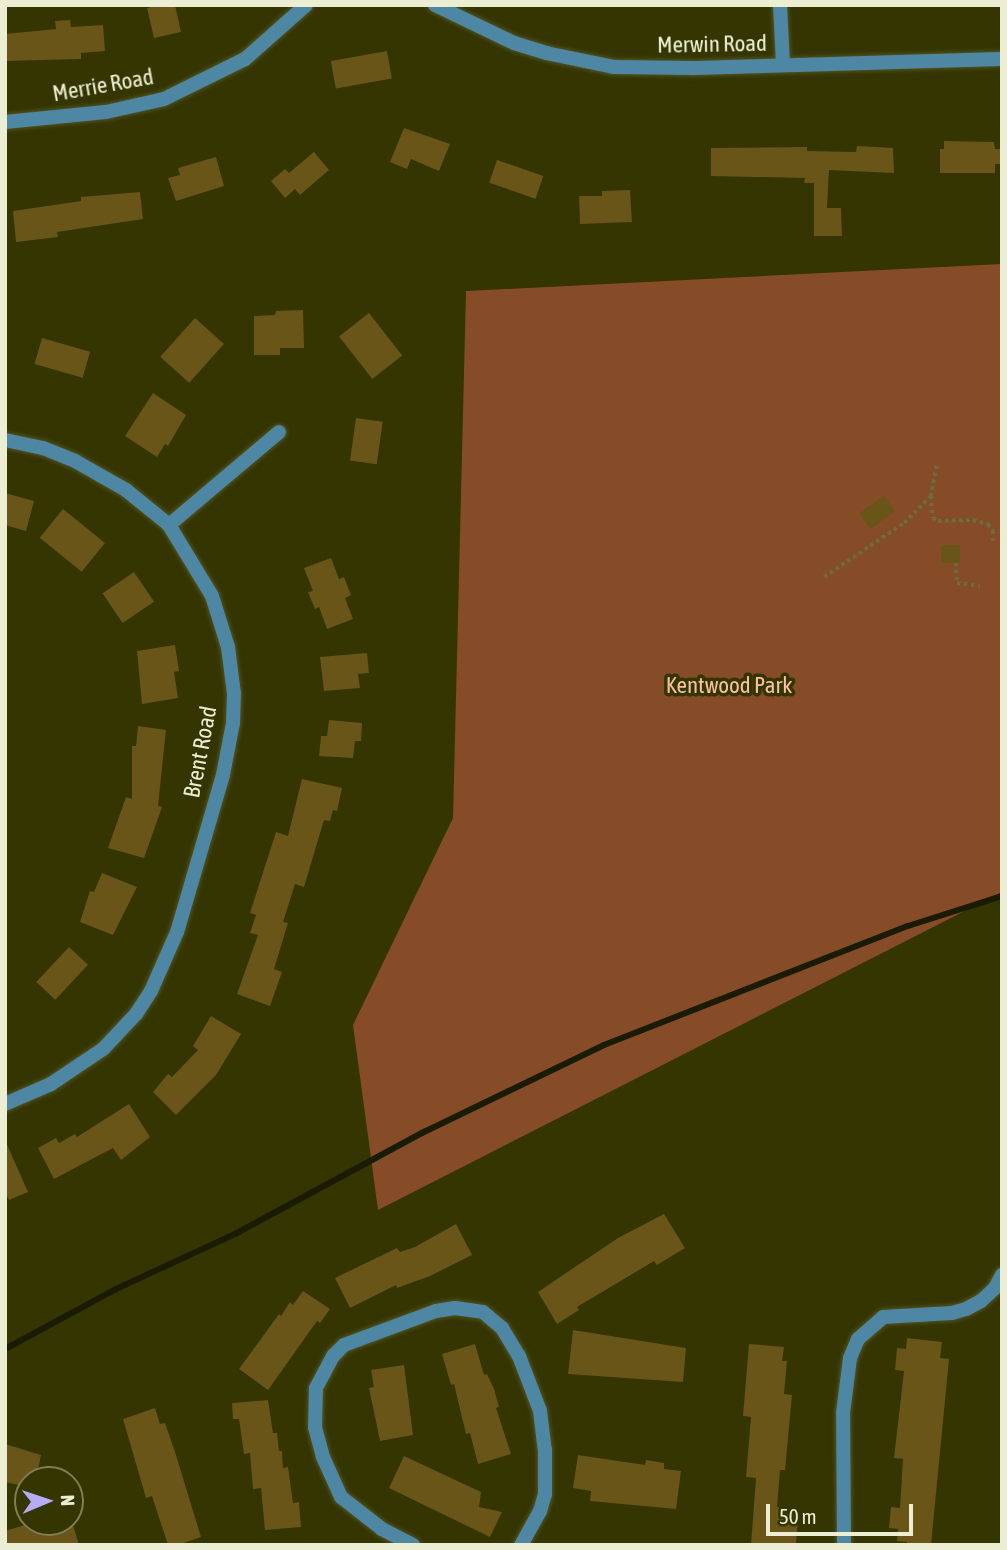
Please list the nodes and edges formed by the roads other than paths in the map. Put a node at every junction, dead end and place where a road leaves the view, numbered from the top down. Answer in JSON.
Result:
{"nodes":[{"id":1,"x":306,"y":5,"type":"edge"},
{"id":2,"x":435,"y":5,"type":"edge"},
{"id":3,"x":780,"y":5,"type":"edge"},
{"id":4,"x":1002,"y":60,"type":"edge"},
{"id":5,"x":783,"y":65,"type":"junction"},
{"id":6,"x":5,"y":122,"type":"edge"},
{"id":7,"x":279,"y":432,"type":"dead end"},
{"id":8,"x":5,"y":440,"type":"edge"},
{"id":9,"x":169,"y":525,"type":"junction"},
{"id":10,"x":5,"y":1104,"type":"edge"},
{"id":11,"x":1002,"y":1275,"type":"edge"},
{"id":12,"x":413,"y":1545,"type":"edge"},
{"id":13,"x":521,"y":1545,"type":"edge"},
{"id":14,"x":844,"y":1545,"type":"edge"}],
"edges":[{"from":1,"to":6,"type":"street","name":"Merrie Road"},
{"from":2,"to":5,"type":"street","name":"Merwin Road"},
{"from":3,"to":5,"type":"street"},
{"from":4,"to":5,"type":"street","name":"Merwin Road"},
{"from":7,"to":9,"type":"street"},
{"from":8,"to":9,"type":"street","name":"Brent Road"},
{"from":9,"to":10,"type":"street","name":"Brent Road"},
{"from":11,"to":14,"type":"street"},
{"from":12,"to":13,"type":"street"}]}
